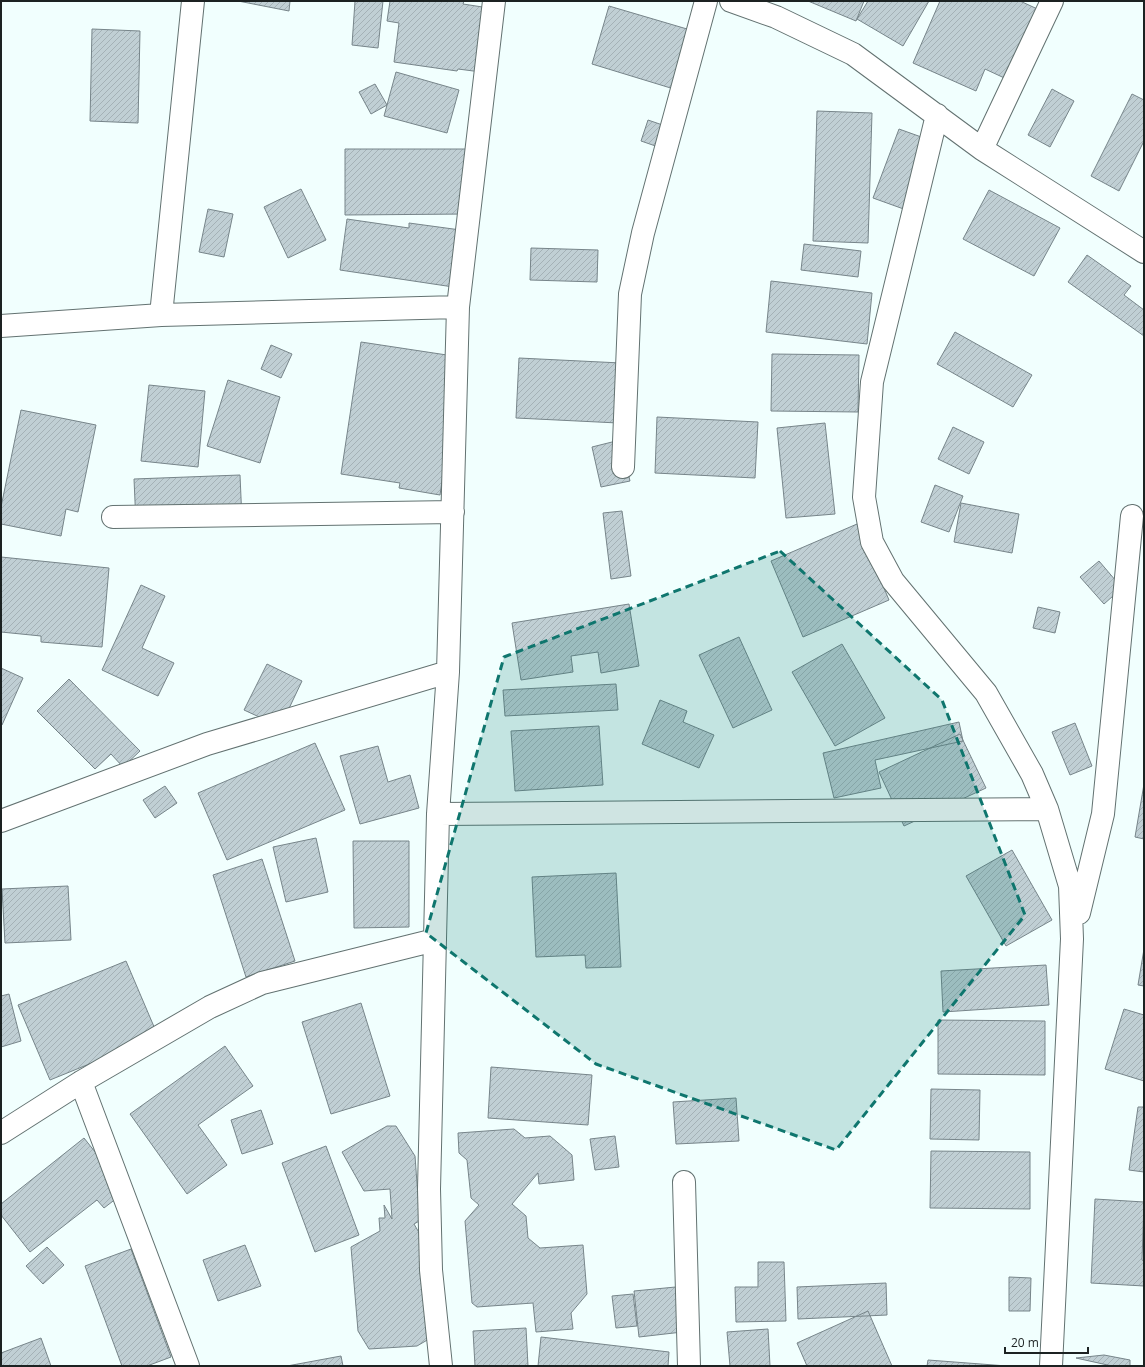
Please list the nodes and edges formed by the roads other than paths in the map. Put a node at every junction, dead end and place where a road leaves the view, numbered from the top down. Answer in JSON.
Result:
{"nodes":[{"id":1,"x":193,"y":1,"type":"edge"},
{"id":2,"x":494,"y":1,"type":"edge"},
{"id":3,"x":706,"y":1,"type":"edge"},
{"id":4,"x":1052,"y":1,"type":"edge"},
{"id":5,"x":738,"y":2,"type":"edge"},
{"id":6,"x":937,"y":115,"type":"junction"},
{"id":7,"x":982,"y":148,"type":"junction"},
{"id":8,"x":1144,"y":252,"type":"edge"},
{"id":9,"x":458,"y":307,"type":"junction"},
{"id":10,"x":161,"y":315,"type":"junction"},
{"id":11,"x":1,"y":326,"type":"edge"},
{"id":12,"x":623,"y":467,"type":"dead end"},
{"id":13,"x":453,"y":512,"type":"junction"},
{"id":14,"x":113,"y":516,"type":"dead end"},
{"id":15,"x":1132,"y":516,"type":"dead end"},
{"id":16,"x":448,"y":672,"type":"junction"},
{"id":17,"x":1047,"y":810,"type":"junction"},
{"id":18,"x":438,"y":814,"type":"junction"},
{"id":19,"x":1,"y":821,"type":"edge"},
{"id":20,"x":1072,"y":939,"type":"junction"},
{"id":21,"x":435,"y":940,"type":"junction"},
{"id":22,"x":81,"y":1082,"type":"junction"},
{"id":23,"x":1,"y":1133,"type":"edge"},
{"id":24,"x":684,"y":1182,"type":"dead end"},
{"id":25,"x":188,"y":1366,"type":"edge"},
{"id":26,"x":441,"y":1366,"type":"edge"},
{"id":27,"x":689,"y":1366,"type":"edge"},
{"id":28,"x":1051,"y":1366,"type":"edge"}],
"edges":[{"from":1,"to":10,"type":"street"},
{"from":2,"to":9,"type":"street"},
{"from":3,"to":12,"type":"street"},
{"from":4,"to":7,"type":"street"},
{"from":5,"to":6,"type":"street"},
{"from":6,"to":7,"type":"street"},
{"from":6,"to":17,"type":"street"},
{"from":7,"to":8,"type":"street"},
{"from":9,"to":10,"type":"street"},
{"from":9,"to":13,"type":"street"},
{"from":10,"to":11,"type":"street"},
{"from":13,"to":14,"type":"street"},
{"from":13,"to":16,"type":"street"},
{"from":15,"to":20,"type":"street"},
{"from":16,"to":18,"type":"street"},
{"from":16,"to":19,"type":"street"},
{"from":17,"to":18,"type":"street"},
{"from":17,"to":20,"type":"street"},
{"from":18,"to":21,"type":"street"},
{"from":20,"to":28,"type":"street"},
{"from":21,"to":22,"type":"street"},
{"from":21,"to":26,"type":"street"},
{"from":22,"to":23,"type":"street"},
{"from":22,"to":25,"type":"street"},
{"from":24,"to":27,"type":"street"}]}
